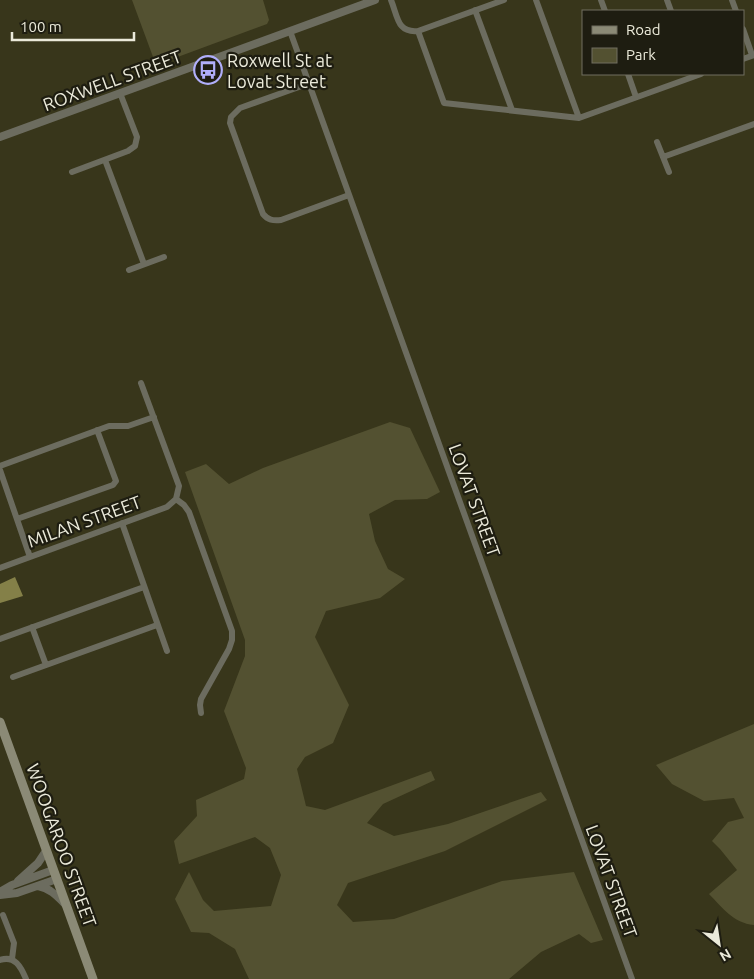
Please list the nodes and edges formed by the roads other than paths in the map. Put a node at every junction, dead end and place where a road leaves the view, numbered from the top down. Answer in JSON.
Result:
{"nodes":[{"id":1,"x":375,"y":0,"type":"edge"},
{"id":2,"x":391,"y":0,"type":"edge"},
{"id":3,"x":504,"y":0,"type":"edge"},
{"id":4,"x":536,"y":0,"type":"edge"},
{"id":5,"x":475,"y":10,"type":"junction"},
{"id":6,"x":290,"y":31,"type":"junction"},
{"id":7,"x":418,"y":31,"type":"junction"},
{"id":8,"x":744,"y":32,"type":"edge"},
{"id":9,"x":753,"y":55,"type":"edge"},
{"id":10,"x":628,"y":75,"type":"edge"},
{"id":11,"x":694,"y":75,"type":"edge"},
{"id":12,"x":310,"y":83,"type":"junction"},
{"id":13,"x":120,"y":93,"type":"junction"},
{"id":14,"x":636,"y":97,"type":"junction"},
{"id":15,"x":512,"y":110,"type":"junction"},
{"id":16,"x":579,"y":118,"type":"junction"},
{"id":17,"x":754,"y":124,"type":"edge"},
{"id":18,"x":0,"y":137,"type":"edge"},
{"id":19,"x":657,"y":142,"type":"dead end"},
{"id":20,"x":663,"y":157,"type":"junction"},
{"id":21,"x":105,"y":160,"type":"junction"},
{"id":22,"x":72,"y":172,"type":"dead end"},
{"id":23,"x":669,"y":172,"type":"dead end"},
{"id":24,"x":349,"y":194,"type":"junction"},
{"id":25,"x":164,"y":257,"type":"dead end"},
{"id":26,"x":144,"y":264,"type":"junction"},
{"id":27,"x":129,"y":270,"type":"dead end"},
{"id":28,"x":141,"y":383,"type":"dead end"},
{"id":29,"x":154,"y":417,"type":"junction"},
{"id":30,"x":97,"y":430,"type":"junction"},
{"id":31,"x":0,"y":466,"type":"edge"},
{"id":32,"x":0,"y":470,"type":"edge"},
{"id":33,"x":176,"y":499,"type":"junction"},
{"id":34,"x":17,"y":519,"type":"junction"},
{"id":35,"x":122,"y":523,"type":"junction"},
{"id":36,"x":30,"y":557,"type":"junction"},
{"id":37,"x":0,"y":568,"type":"edge"},
{"id":38,"x":144,"y":587,"type":"junction"},
{"id":39,"x":158,"y":625,"type":"junction"},
{"id":40,"x":32,"y":627,"type":"junction"},
{"id":41,"x":0,"y":639,"type":"edge"},
{"id":42,"x":167,"y":651,"type":"dead end"},
{"id":43,"x":46,"y":665,"type":"junction"},
{"id":44,"x":12,"y":677,"type":"dead end"},
{"id":45,"x":201,"y":713,"type":"dead end"},
{"id":46,"x":0,"y":722,"type":"edge"},
{"id":47,"x":46,"y":850,"type":"junction"},
{"id":48,"x":55,"y":875,"type":"junction"},
{"id":49,"x":12,"y":885,"type":"junction"},
{"id":50,"x":38,"y":886,"type":"junction"},
{"id":51,"x":0,"y":893,"type":"edge"},
{"id":52,"x":66,"y":905,"type":"junction"},
{"id":53,"x":3,"y":915,"type":"dead end"},
{"id":54,"x":12,"y":959,"type":"junction"},
{"id":55,"x":0,"y":960,"type":"edge"},
{"id":56,"x":26,"y":979,"type":"edge"},
{"id":57,"x":93,"y":979,"type":"edge"},
{"id":58,"x":632,"y":979,"type":"edge"}],
"edges":[{"from":1,"to":6,"type":"street","name":"ROXWELL STREET"},
{"from":2,"to":7,"type":"street"},
{"from":3,"to":5,"type":"street"},
{"from":4,"to":16,"type":"street"},
{"from":5,"to":7,"type":"street"},
{"from":5,"to":15,"type":"street"},
{"from":6,"to":12,"type":"street","name":"LOVAT STREET"},
{"from":6,"to":13,"type":"street","name":"ROXWELL STREET"},
{"from":7,"to":15,"type":"street"},
{"from":8,"to":9,"type":"street"},
{"from":10,"to":14,"type":"street"},
{"from":11,"to":14,"type":"street"},
{"from":12,"to":24,"type":"street","name":"LOVAT STREET"},
{"from":12,"to":24,"type":"street"},
{"from":13,"to":18,"type":"street","name":"ROXWELL STREET"},
{"from":13,"to":21,"type":"street"},
{"from":14,"to":16,"type":"street"},
{"from":15,"to":16,"type":"street"},
{"from":17,"to":20,"type":"street"},
{"from":19,"to":20,"type":"street"},
{"from":20,"to":23,"type":"street"},
{"from":21,"to":22,"type":"street"},
{"from":21,"to":26,"type":"street"},
{"from":24,"to":58,"type":"street","name":"LOVAT STREET"},
{"from":25,"to":26,"type":"street"},
{"from":26,"to":27,"type":"street"},
{"from":28,"to":29,"type":"street"},
{"from":29,"to":30,"type":"street"},
{"from":29,"to":33,"type":"street"},
{"from":30,"to":31,"type":"street"},
{"from":30,"to":34,"type":"street"},
{"from":32,"to":34,"type":"street"},
{"from":33,"to":35,"type":"street","name":"MILAN STREET"},
{"from":33,"to":45,"type":"street"},
{"from":34,"to":36,"type":"street"},
{"from":35,"to":36,"type":"street","name":"MILAN STREET"},
{"from":35,"to":38,"type":"street"},
{"from":36,"to":37,"type":"street","name":"MILAN STREET"},
{"from":38,"to":39,"type":"street"},
{"from":38,"to":40,"type":"street"},
{"from":39,"to":42,"type":"street"},
{"from":39,"to":43,"type":"street"},
{"from":40,"to":41,"type":"street"},
{"from":40,"to":43,"type":"street"},
{"from":43,"to":44,"type":"street"},
{"from":46,"to":47,"type":"main road","name":"WOOGAROO STREET"},
{"from":47,"to":48,"type":"main road","name":"WOOGAROO STREET"},
{"from":47,"to":49,"type":"street"},
{"from":48,"to":49,"type":"street"},
{"from":48,"to":50,"type":"street"},
{"from":48,"to":52,"type":"main road","name":"WOOGAROO STREET"},
{"from":49,"to":51,"type":"street"},
{"from":50,"to":51,"type":"street"},
{"from":50,"to":52,"type":"street"},
{"from":52,"to":57,"type":"main road","name":"WOOGAROO STREET"},
{"from":53,"to":54,"type":"street"},
{"from":54,"to":55,"type":"street"},
{"from":54,"to":56,"type":"street"}]}
